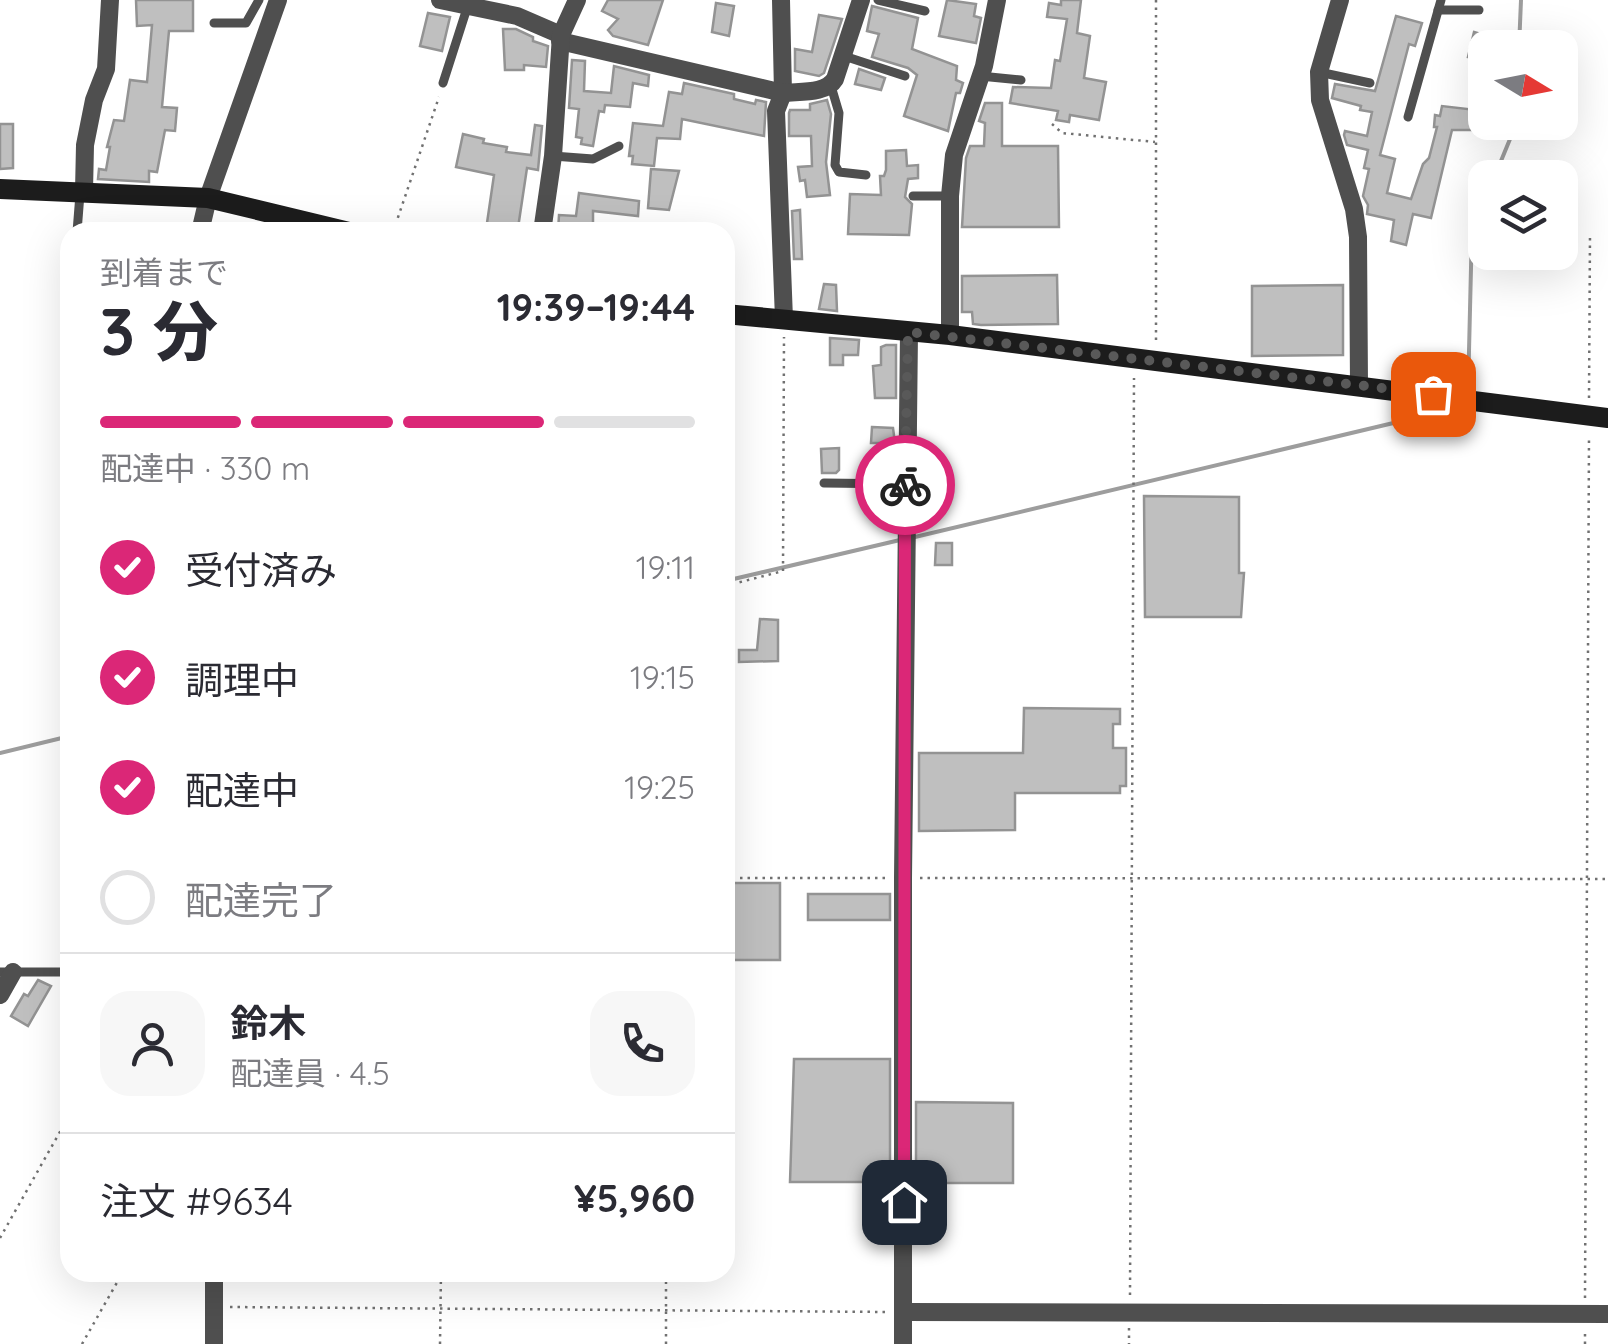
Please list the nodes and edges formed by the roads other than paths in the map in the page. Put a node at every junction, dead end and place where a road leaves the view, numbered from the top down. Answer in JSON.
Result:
{"nodes":[{"id":1,"x":110,"y":0,"type":"edge"},
{"id":2,"x":259,"y":0,"type":"edge"},
{"id":3,"x":278,"y":0,"type":"edge"},
{"id":4,"x":440,"y":0,"type":"edge"},
{"id":5,"x":577,"y":0,"type":"edge"},
{"id":6,"x":781,"y":0,"type":"edge"},
{"id":7,"x":861,"y":0,"type":"edge"},
{"id":8,"x":878,"y":0,"type":"edge"},
{"id":9,"x":997,"y":0,"type":"edge"},
{"id":10,"x":1340,"y":0,"type":"edge"},
{"id":11,"x":468,"y":5,"type":"junction"},
{"id":12,"x":1439,"y":5,"type":"edge"},
{"id":13,"x":1479,"y":10,"type":"dead end"},
{"id":14,"x":925,"y":11,"type":"dead end"},
{"id":15,"x":214,"y":23,"type":"dead end"},
{"id":16,"x":560,"y":38,"type":"junction"},
{"id":17,"x":844,"y":56,"type":"junction"},
{"id":18,"x":1319,"y":72,"type":"junction"},
{"id":19,"x":905,"y":76,"type":"dead end"},
{"id":20,"x":980,"y":76,"type":"junction"},
{"id":21,"x":1021,"y":80,"type":"dead end"},
{"id":22,"x":443,"y":82,"type":"road end"},
{"id":23,"x":1370,"y":83,"type":"dead end"},
{"id":24,"x":831,"y":86,"type":"junction"},
{"id":25,"x":783,"y":93,"type":"junction"},
{"id":26,"x":1408,"y":117,"type":"dead end"},
{"id":27,"x":619,"y":146,"type":"dead end"},
{"id":28,"x":552,"y":156,"type":"junction"},
{"id":29,"x":866,"y":175,"type":"dead end"},
{"id":30,"x":0,"y":189,"type":"edge"},
{"id":31,"x":82,"y":191,"type":"junction"},
{"id":32,"x":914,"y":196,"type":"dead end"},
{"id":33,"x":950,"y":196,"type":"junction"},
{"id":34,"x":208,"y":198,"type":"junction"},
{"id":35,"x":78,"y":222,"type":"edge"},
{"id":36,"x":202,"y":222,"type":"edge"},
{"id":37,"x":308,"y":222,"type":"edge"},
{"id":38,"x":543,"y":222,"type":"edge"},
{"id":39,"x":735,"y":315,"type":"edge"},
{"id":40,"x":784,"y":319,"type":"junction"},
{"id":41,"x":908,"y":332,"type":"junction"},
{"id":42,"x":950,"y":335,"type":"junction"},
{"id":43,"x":1358,"y":384,"type":"junction"},
{"id":44,"x":1598,"y":416,"type":"edge"},
{"id":45,"x":824,"y":483,"type":"dead end"},
{"id":46,"x":906,"y":484,"type":"junction"},
{"id":47,"x":6,"y":972,"type":"edge"},
{"id":48,"x":60,"y":972,"type":"edge"},
{"id":49,"x":0,"y":995,"type":"edge"},
{"id":50,"x":214,"y":1282,"type":"edge"},
{"id":51,"x":904,"y":1312,"type":"junction"},
{"id":52,"x":1608,"y":1314,"type":"edge"},
{"id":53,"x":214,"y":1344,"type":"edge"},
{"id":54,"x":903,"y":1344,"type":"edge"}],
"edges":[{"from":1,"to":31,"type":"street"},
{"from":2,"to":15,"type":"lane"},
{"from":3,"to":34,"type":"street"},
{"from":4,"to":11,"type":"street"},
{"from":5,"to":16,"type":"street"},
{"from":6,"to":25,"type":"street"},
{"from":7,"to":17,"type":"street"},
{"from":8,"to":14,"type":"lane"},
{"from":9,"to":20,"type":"street"},
{"from":10,"to":18,"type":"street"},
{"from":11,"to":16,"type":"street"},
{"from":11,"to":22,"type":"lane"},
{"from":12,"to":13,"type":"lane"},
{"from":12,"to":26,"type":"lane"},
{"from":16,"to":25,"type":"street"},
{"from":16,"to":28,"type":"street"},
{"from":17,"to":19,"type":"lane"},
{"from":17,"to":24,"type":"street"},
{"from":18,"to":23,"type":"lane"},
{"from":18,"to":43,"type":"street"},
{"from":20,"to":21,"type":"lane"},
{"from":20,"to":33,"type":"street"},
{"from":24,"to":25,"type":"street"},
{"from":24,"to":29,"type":"lane"},
{"from":25,"to":40,"type":"street"},
{"from":27,"to":28,"type":"lane"},
{"from":28,"to":38,"type":"street"},
{"from":30,"to":31,"type":"street"},
{"from":31,"to":34,"type":"street"},
{"from":31,"to":35,"type":"lane"},
{"from":32,"to":33,"type":"lane"},
{"from":33,"to":42,"type":"street"},
{"from":34,"to":36,"type":"street"},
{"from":34,"to":37,"type":"street"},
{"from":39,"to":40,"type":"street"},
{"from":40,"to":41,"type":"street"},
{"from":41,"to":42,"type":"street"},
{"from":41,"to":46,"type":"street"},
{"from":42,"to":43,"type":"street"},
{"from":43,"to":44,"type":"street"},
{"from":45,"to":46,"type":"lane"},
{"from":46,"to":51,"type":"street"},
{"from":47,"to":48,"type":"lane"},
{"from":47,"to":49,"type":"street"},
{"from":50,"to":53,"type":"street"},
{"from":51,"to":52,"type":"street"},
{"from":51,"to":54,"type":"street"}]}
